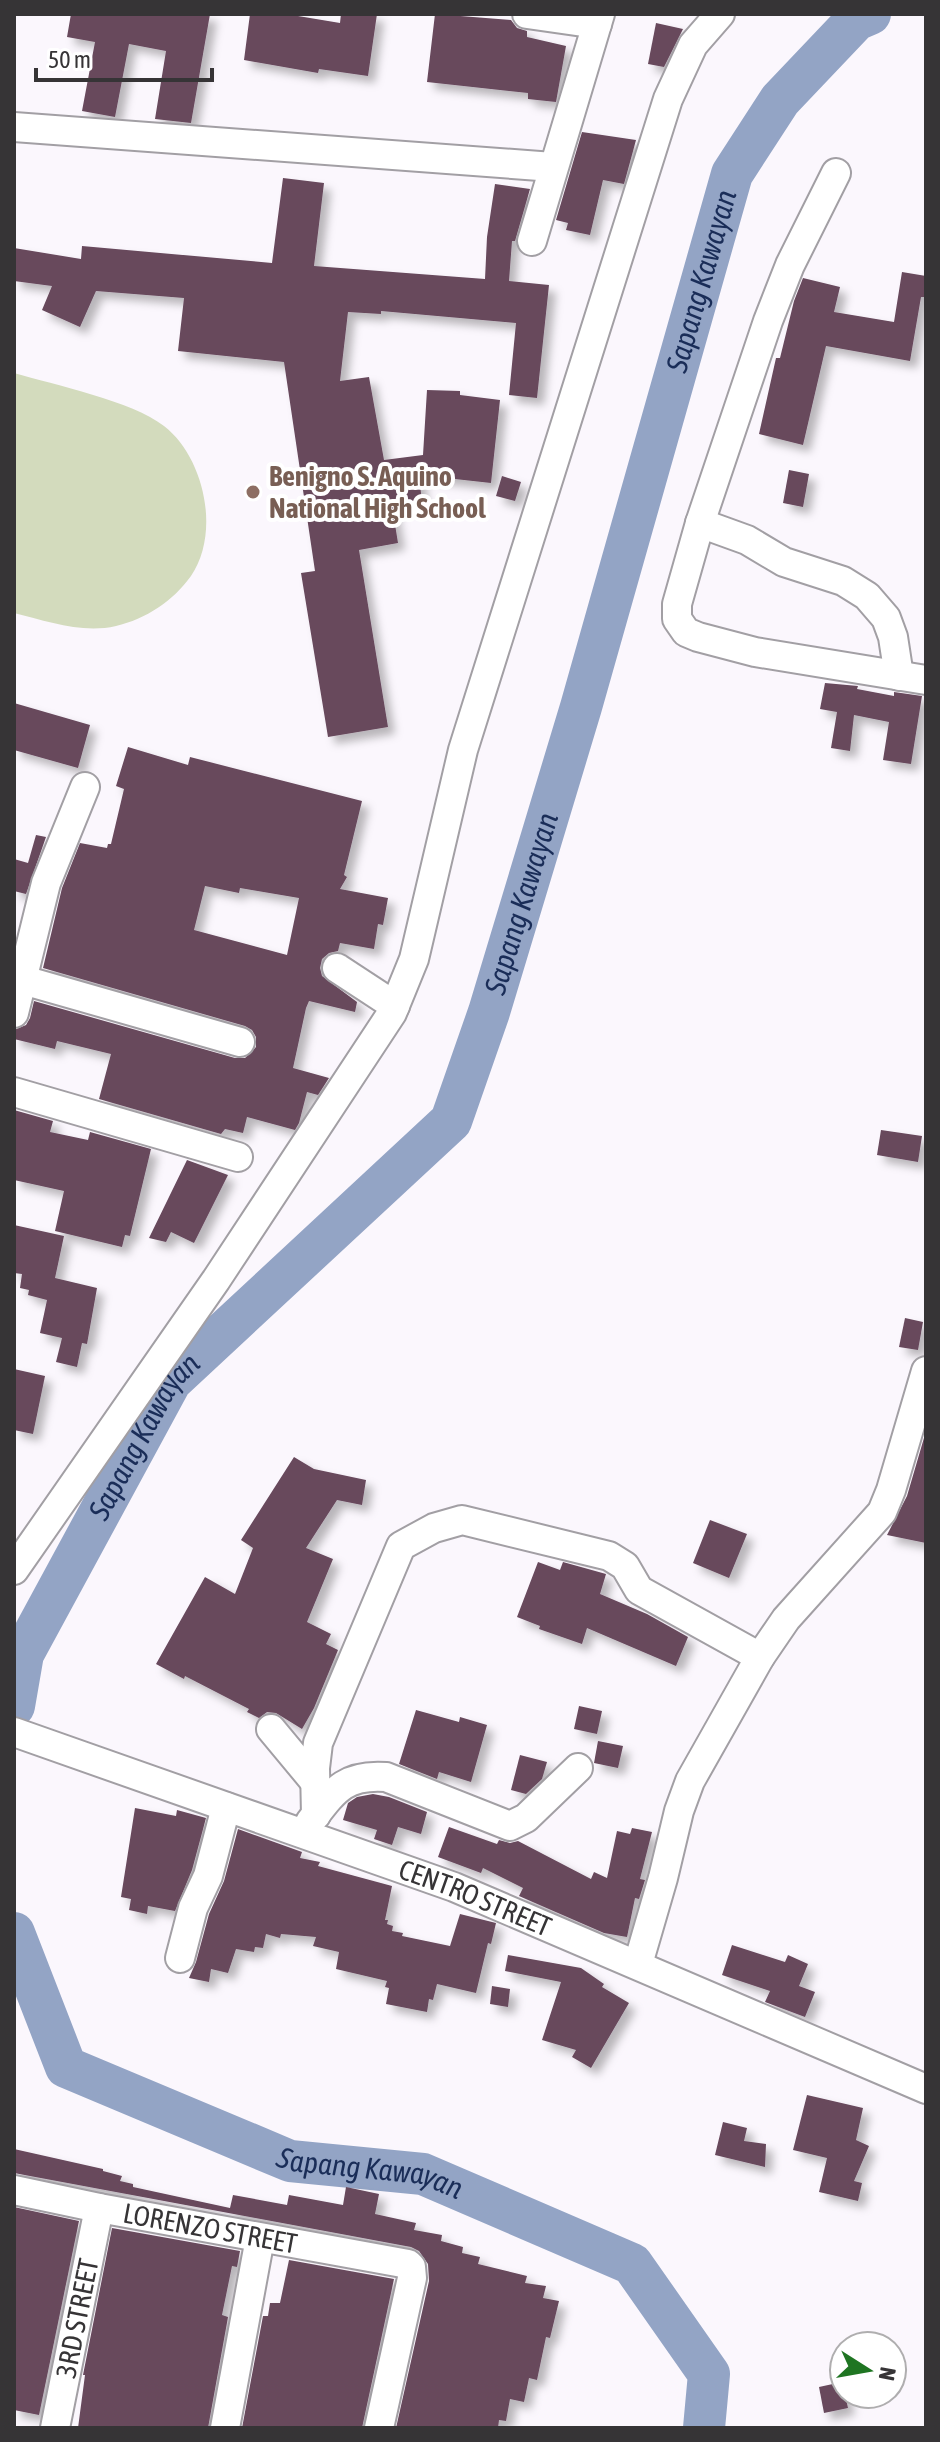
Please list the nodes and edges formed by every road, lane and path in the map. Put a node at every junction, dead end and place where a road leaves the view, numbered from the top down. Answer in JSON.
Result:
{"nodes":[{"id":1,"x":527,"y":14,"type":"edge"},
{"id":2,"x":720,"y":14,"type":"edge"},
{"id":3,"x":598,"y":19,"type":"edge"},
{"id":4,"x":14,"y":127,"type":"edge"},
{"id":5,"x":553,"y":167,"type":"junction"},
{"id":6,"x":836,"y":173,"type":"dead end"},
{"id":7,"x":532,"y":241,"type":"dead end"},
{"id":8,"x":700,"y":523,"type":"junction"},
{"id":9,"x":912,"y":678,"type":"edge"},
{"id":10,"x":85,"y":787,"type":"dead end"},
{"id":11,"x":337,"y":968,"type":"dead end"},
{"id":12,"x":23,"y":980,"type":"junction"},
{"id":13,"x":395,"y":1006,"type":"junction"},
{"id":14,"x":14,"y":1013,"type":"edge"},
{"id":15,"x":240,"y":1042,"type":"dead end"},
{"id":16,"x":14,"y":1092,"type":"edge"},
{"id":17,"x":238,"y":1157,"type":"dead end"},
{"id":18,"x":926,"y":1371,"type":"edge"},
{"id":19,"x":14,"y":1570,"type":"edge"},
{"id":20,"x":760,"y":1657,"type":"junction"},
{"id":21,"x":271,"y":1729,"type":"dead end"},
{"id":22,"x":14,"y":1732,"type":"edge"},
{"id":23,"x":578,"y":1768,"type":"dead end"},
{"id":24,"x":315,"y":1782,"type":"junction"},
{"id":25,"x":226,"y":1807,"type":"junction"},
{"id":26,"x":309,"y":1824,"type":"junction"},
{"id":27,"x":180,"y":1958,"type":"dead end"},
{"id":28,"x":638,"y":1964,"type":"junction"},
{"id":29,"x":926,"y":2089,"type":"edge"},
{"id":30,"x":14,"y":2190,"type":"edge"},
{"id":31,"x":99,"y":2208,"type":"junction"},
{"id":32,"x":260,"y":2238,"type":"junction"},
{"id":33,"x":55,"y":2428,"type":"edge"},
{"id":34,"x":225,"y":2428,"type":"edge"},
{"id":35,"x":379,"y":2428,"type":"edge"}],
"edges":[{"from":1,"to":3,"type":"street"},
{"from":2,"to":13,"type":"street"},
{"from":3,"to":5,"type":"street"},
{"from":4,"to":5,"type":"street"},
{"from":5,"to":7,"type":"street"},
{"from":6,"to":8,"type":"street"},
{"from":8,"to":9,"type":"street"},
{"from":8,"to":9,"type":"street"},
{"from":10,"to":12,"type":"street"},
{"from":11,"to":13,"type":"street"},
{"from":12,"to":14,"type":"street"},
{"from":12,"to":15,"type":"street"},
{"from":13,"to":19,"type":"street"},
{"from":16,"to":17,"type":"street"},
{"from":18,"to":20,"type":"street"},
{"from":20,"to":24,"type":"street"},
{"from":20,"to":28,"type":"street"},
{"from":21,"to":24,"type":"street"},
{"from":22,"to":25,"type":"street","name":"CENTRO STREET"},
{"from":23,"to":26,"type":"street"},
{"from":24,"to":26,"type":"street"},
{"from":25,"to":26,"type":"street","name":"CENTRO STREET"},
{"from":25,"to":27,"type":"street"},
{"from":26,"to":28,"type":"street","name":"CENTRO STREET"},
{"from":28,"to":29,"type":"street","name":"CENTRO STREET"},
{"from":30,"to":31,"type":"street","name":"LORENZO STREET"},
{"from":31,"to":32,"type":"street","name":"LORENZO STREET"},
{"from":31,"to":33,"type":"street","name":"3RD STREET"},
{"from":32,"to":34,"type":"street"},
{"from":32,"to":35,"type":"street","name":"LORENZO STREET"}]}
